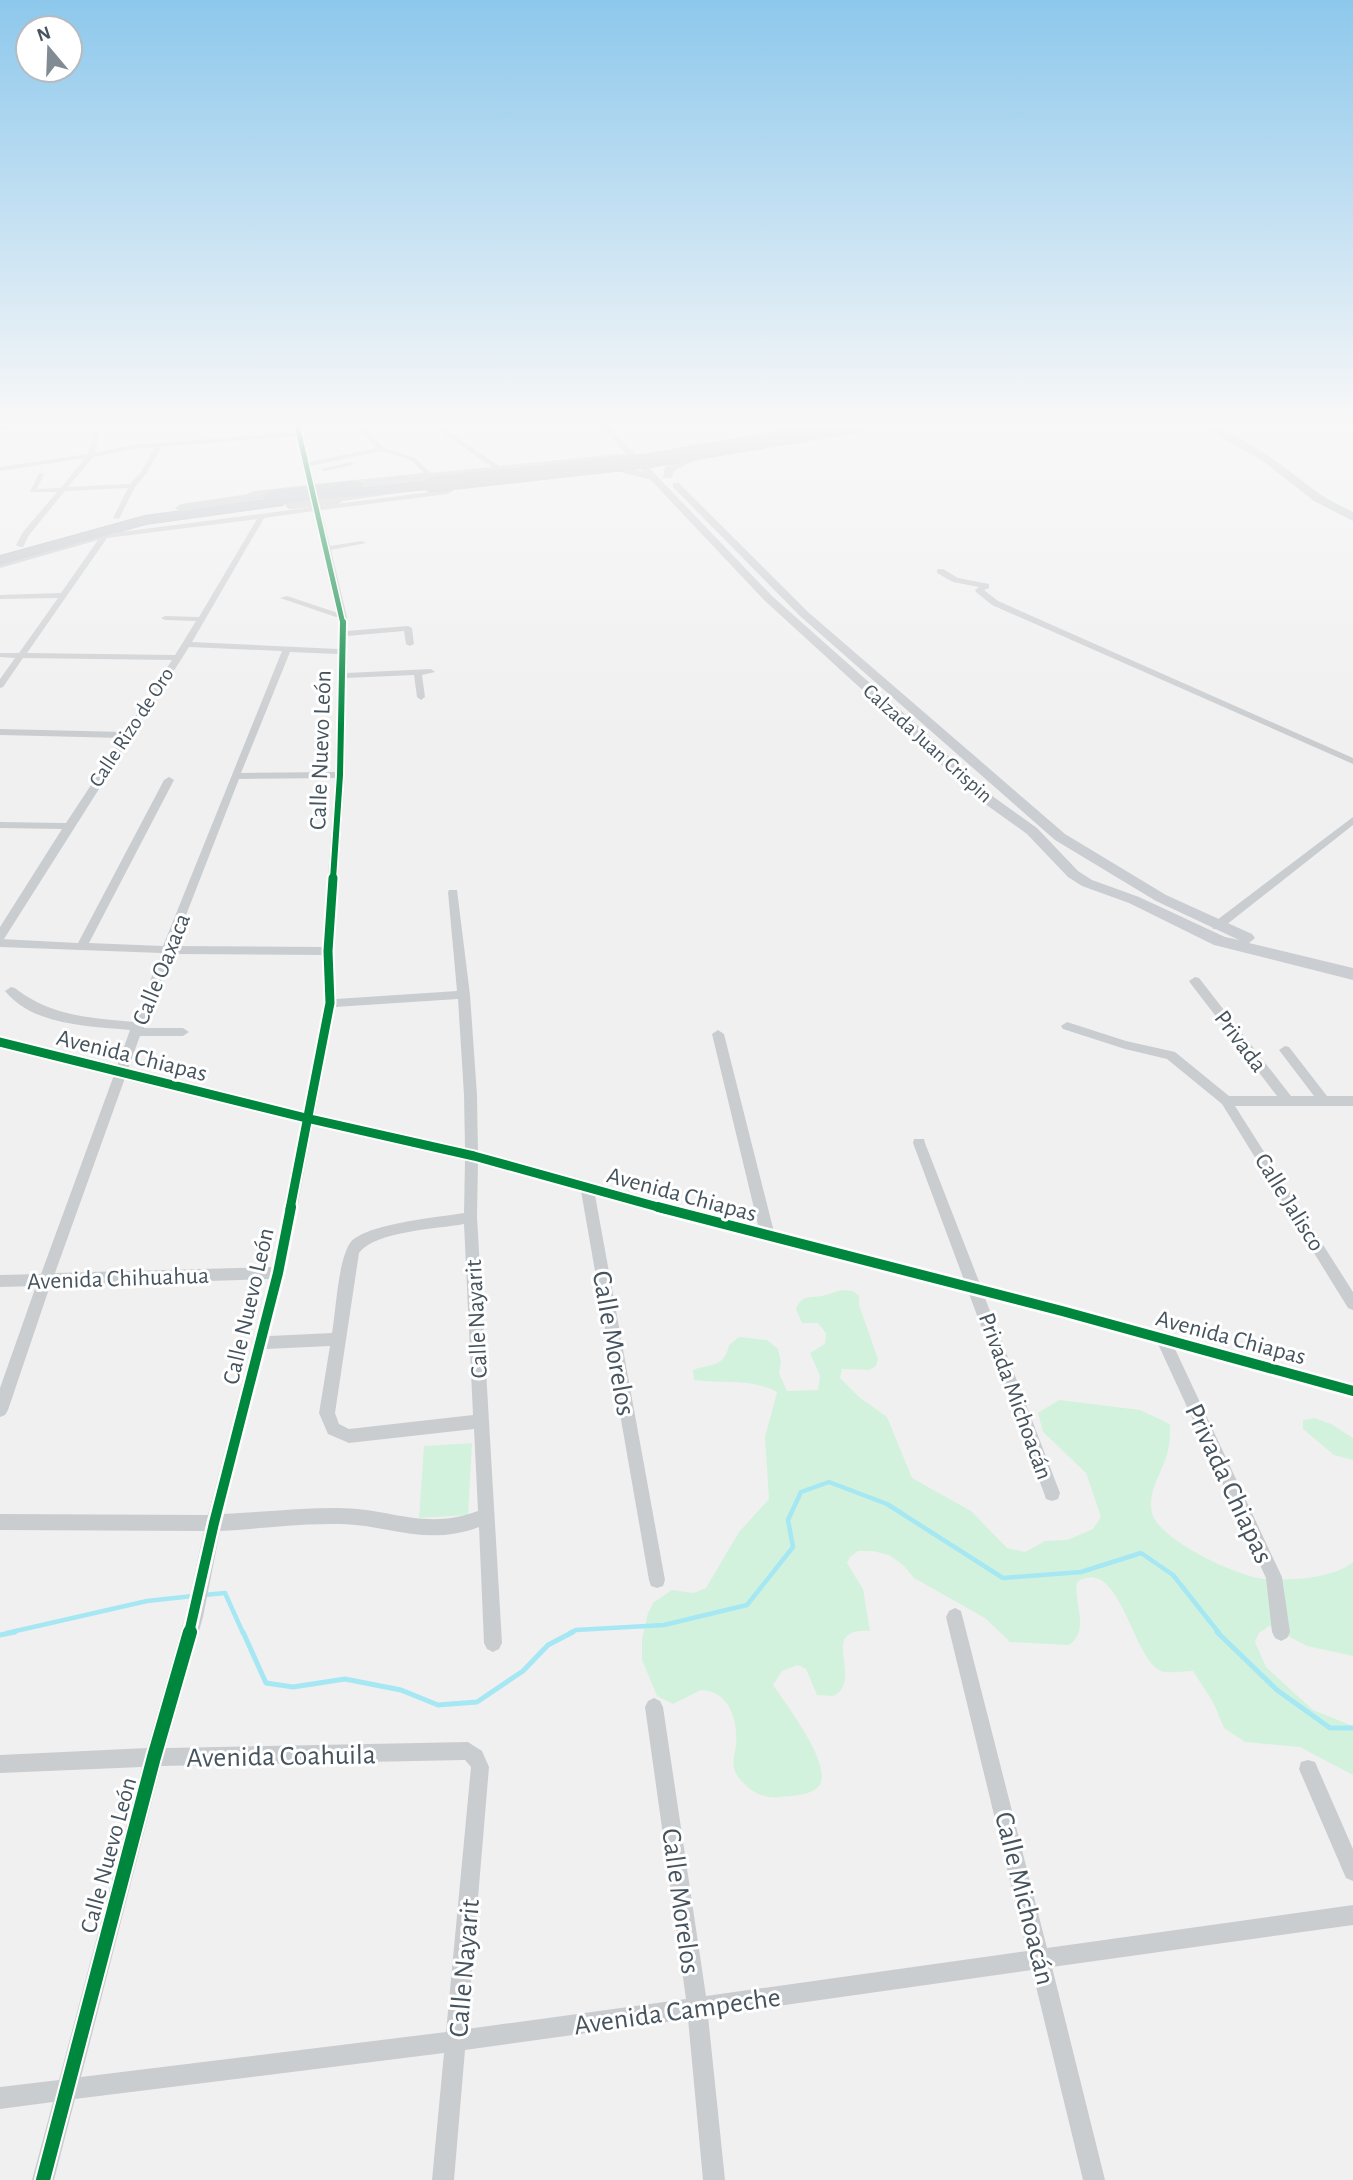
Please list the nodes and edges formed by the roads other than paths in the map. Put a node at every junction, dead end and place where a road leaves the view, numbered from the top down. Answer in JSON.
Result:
{"nodes":[{"id":1,"x":34,"y":527,"type":"edge"},
{"id":2,"x":116,"y":527,"type":"edge"},
{"id":3,"x":119,"y":527,"type":"edge"},
{"id":4,"x":149,"y":527,"type":"edge"},
{"id":5,"x":255,"y":527,"type":"edge"},
{"id":6,"x":323,"y":527,"type":"edge"},
{"id":7,"x":704,"y":527,"type":"edge"},
{"id":8,"x":713,"y":527,"type":"edge"},
{"id":9,"x":110,"y":528,"type":"junction"},
{"id":10,"x":128,"y":533,"type":"joint"},
{"id":11,"x":362,"y":542,"type":"dead end"},
{"id":12,"x":20,"y":545,"type":"junction"},
{"id":13,"x":328,"y":548,"type":"junction"},
{"id":14,"x":0,"y":552,"type":"edge"},
{"id":15,"x":0,"y":563,"type":"edge"},
{"id":16,"x":940,"y":571,"type":"dead end"},
{"id":17,"x":65,"y":595,"type":"junction"},
{"id":18,"x":0,"y":597,"type":"edge"},
{"id":19,"x":284,"y":597,"type":"dead end"},
{"id":20,"x":343,"y":617,"type":"junction"},
{"id":21,"x":165,"y":618,"type":"dead end"},
{"id":22,"x":202,"y":620,"type":"junction"},
{"id":23,"x":343,"y":634,"type":"junction"},
{"id":24,"x":186,"y":644,"type":"junction"},
{"id":25,"x":410,"y":644,"type":"dead end"},
{"id":26,"x":287,"y":649,"type":"junction"},
{"id":27,"x":342,"y":652,"type":"junction"},
{"id":28,"x":0,"y":655,"type":"edge"},
{"id":29,"x":23,"y":655,"type":"junction"},
{"id":30,"x":177,"y":658,"type":"junction"},
{"id":31,"x":418,"y":673,"type":"junction"},
{"id":32,"x":431,"y":673,"type":"dead end"},
{"id":33,"x":342,"y":676,"type":"junction"},
{"id":34,"x":0,"y":685,"type":"edge"},
{"id":35,"x":421,"y":697,"type":"dead end"},
{"id":36,"x":0,"y":732,"type":"edge"},
{"id":37,"x":126,"y":735,"type":"junction"},
{"id":38,"x":1353,"y":761,"type":"edge"},
{"id":39,"x":340,"y":775,"type":"junction"},
{"id":40,"x":235,"y":776,"type":"junction"},
{"id":41,"x":169,"y":779,"type":"dead end"},
{"id":42,"x":1353,"y":820,"type":"edge"},
{"id":43,"x":0,"y":825,"type":"edge"},
{"id":44,"x":67,"y":826,"type":"junction"},
{"id":45,"x":1095,"y":860,"type":"junction"},
{"id":46,"x":1070,"y":871,"type":"junction"},
{"id":47,"x":1113,"y":872,"type":"junction"},
{"id":48,"x":1087,"y":883,"type":"junction"},
{"id":49,"x":453,"y":892,"type":"dead end"},
{"id":50,"x":1217,"y":926,"type":"junction"},
{"id":51,"x":0,"y":936,"type":"edge"},
{"id":52,"x":0,"y":943,"type":"edge"},
{"id":53,"x":82,"y":945,"type":"junction"},
{"id":54,"x":169,"y":950,"type":"junction"},
{"id":55,"x":328,"y":951,"type":"junction"},
{"id":56,"x":1353,"y":963,"type":"edge"},
{"id":57,"x":1353,"y":974,"type":"edge"},
{"id":58,"x":1195,"y":981,"type":"dead end"},
{"id":59,"x":11,"y":991,"type":"dead end"},
{"id":60,"x":464,"y":995,"type":"junction"},
{"id":61,"x":330,"y":1003,"type":"junction"},
{"id":62,"x":1067,"y":1026,"type":"dead end"},
{"id":63,"x":136,"y":1029,"type":"junction"},
{"id":64,"x":183,"y":1032,"type":"dead end"},
{"id":65,"x":718,"y":1034,"type":"dead end"},
{"id":66,"x":1,"y":1044,"type":"edge"},
{"id":67,"x":1285,"y":1050,"type":"dead end"},
{"id":68,"x":120,"y":1072,"type":"junction"},
{"id":69,"x":1287,"y":1100,"type":"junction"},
{"id":70,"x":1226,"y":1101,"type":"junction"},
{"id":71,"x":1324,"y":1101,"type":"junction"},
{"id":72,"x":1353,"y":1101,"type":"edge"},
{"id":73,"x":306,"y":1118,"type":"junction"},
{"id":74,"x":919,"y":1143,"type":"dead end"},
{"id":75,"x":474,"y":1156,"type":"junction"},
{"id":76,"x":587,"y":1189,"type":"junction"},
{"id":77,"x":470,"y":1217,"type":"junction"},
{"id":78,"x":768,"y":1236,"type":"junction"},
{"id":79,"x":278,"y":1273,"type":"junction"},
{"id":80,"x":44,"y":1280,"type":"junction"},
{"id":81,"x":0,"y":1281,"type":"edge"},
{"id":82,"x":976,"y":1288,"type":"junction"},
{"id":83,"x":1353,"y":1304,"type":"edge"},
{"id":84,"x":338,"y":1339,"type":"junction"},
{"id":85,"x":1163,"y":1339,"type":"junction"},
{"id":86,"x":260,"y":1343,"type":"junction"},
{"id":87,"x":1353,"y":1391,"type":"edge"},
{"id":88,"x":0,"y":1410,"type":"edge"},
{"id":89,"x":482,"y":1421,"type":"junction"},
{"id":90,"x":1052,"y":1493,"type":"dead end"},
{"id":91,"x":486,"y":1516,"type":"junction"},
{"id":92,"x":0,"y":1522,"type":"edge"},
{"id":93,"x":214,"y":1523,"type":"junction"},
{"id":94,"x":657,"y":1580,"type":"dead end"},
{"id":95,"x":955,"y":1617,"type":"dead end"},
{"id":96,"x":1281,"y":1632,"type":"dead end"},
{"id":97,"x":493,"y":1643,"type":"dead end"},
{"id":98,"x":654,"y":1707,"type":"dead end"},
{"id":99,"x":154,"y":1757,"type":"junction"},
{"id":100,"x":476,"y":1757,"type":"joint"},
{"id":101,"x":0,"y":1764,"type":"edge"},
{"id":102,"x":1308,"y":1769,"type":"dead end"},
{"id":103,"x":1353,"y":1871,"type":"edge"},
{"id":104,"x":1353,"y":1915,"type":"edge"},
{"id":105,"x":1041,"y":1957,"type":"junction"},
{"id":106,"x":697,"y":2007,"type":"junction"},
{"id":107,"x":457,"y":2041,"type":"junction"},
{"id":108,"x":66,"y":2090,"type":"junction"},
{"id":109,"x":0,"y":2098,"type":"edge"},
{"id":110,"x":43,"y":2180,"type":"edge"},
{"id":111,"x":443,"y":2180,"type":"edge"},
{"id":112,"x":714,"y":2180,"type":"edge"},
{"id":113,"x":1094,"y":2180,"type":"edge"}],
"edges":[{"from":1,"to":12,"type":"street"},
{"from":2,"to":9,"type":"highway"},
{"from":3,"to":9,"type":"highway"},
{"from":4,"to":10,"type":"street"},
{"from":5,"to":22,"type":"street","name":"Calle Rizo de Oro"},
{"from":6,"to":13,"type":"street","name":"Calle Nuevo León"},
{"from":7,"to":46,"type":"main road","name":"Calzada Juan Crispin"},
{"from":8,"to":45,"type":"main road","name":"Calzada Juan Crispin"},
{"from":9,"to":10,"type":"street"},
{"from":9,"to":12,"type":"highway"},
{"from":9,"to":15,"type":"highway"},
{"from":9,"to":17,"type":"street"},
{"from":11,"to":13,"type":"street"},
{"from":12,"to":14,"type":"highway"},
{"from":13,"to":20,"type":"street","name":"Calle Nuevo León"},
{"from":16,"to":38,"type":"street"},
{"from":17,"to":18,"type":"street"},
{"from":17,"to":29,"type":"street"},
{"from":19,"to":20,"type":"street"},
{"from":20,"to":23,"type":"street","name":"Calle Nuevo León"},
{"from":21,"to":22,"type":"street"},
{"from":22,"to":24,"type":"street","name":"Calle Rizo de Oro"},
{"from":23,"to":25,"type":"street"},
{"from":23,"to":27,"type":"street","name":"Calle Nuevo León"},
{"from":24,"to":26,"type":"street"},
{"from":24,"to":30,"type":"street","name":"Calle Rizo de Oro"},
{"from":26,"to":27,"type":"street"},
{"from":26,"to":40,"type":"street","name":"Calle Oaxaca"},
{"from":27,"to":33,"type":"street","name":"Calle Nuevo León"},
{"from":28,"to":29,"type":"street"},
{"from":29,"to":30,"type":"street"},
{"from":29,"to":34,"type":"street"},
{"from":30,"to":37,"type":"street","name":"Calle Rizo de Oro"},
{"from":31,"to":32,"type":"street"},
{"from":31,"to":33,"type":"street"},
{"from":31,"to":35,"type":"street"},
{"from":33,"to":39,"type":"street","name":"Calle Nuevo León"},
{"from":36,"to":37,"type":"street"},
{"from":37,"to":44,"type":"street","name":"Calle Rizo de Oro"},
{"from":39,"to":40,"type":"street"},
{"from":39,"to":55,"type":"street","name":"Calle Nuevo León"},
{"from":40,"to":54,"type":"street","name":"Calle Oaxaca"},
{"from":41,"to":53,"type":"street"},
{"from":42,"to":50,"type":"street"},
{"from":43,"to":44,"type":"street"},
{"from":44,"to":51,"type":"street","name":"Calle Rizo de Oro"},
{"from":45,"to":46,"type":"main road"},
{"from":45,"to":47,"type":"main road","name":"Calzada Juan Crispin"},
{"from":46,"to":48,"type":"main road","name":"Calzada Juan Crispin"},
{"from":47,"to":48,"type":"main road"},
{"from":47,"to":50,"type":"main road","name":"Calzada Juan Crispin"},
{"from":48,"to":57,"type":"main road","name":"Calzada Juan Crispin"},
{"from":49,"to":60,"type":"street","name":"Calle Nayarit"},
{"from":50,"to":56,"type":"main road","name":"Calzada Juan Crispin"},
{"from":52,"to":53,"type":"street"},
{"from":53,"to":54,"type":"street"},
{"from":54,"to":55,"type":"street"},
{"from":54,"to":63,"type":"street","name":"Calle Oaxaca"},
{"from":55,"to":61,"type":"street","name":"Calle Nuevo León"},
{"from":58,"to":69,"type":"street","name":"Privada"},
{"from":59,"to":63,"type":"street"},
{"from":60,"to":61,"type":"street"},
{"from":60,"to":75,"type":"street","name":"Calle Nayarit"},
{"from":61,"to":73,"type":"street","name":"Calle Nuevo León"},
{"from":62,"to":70,"type":"street","name":"Calle Jalisco"},
{"from":63,"to":64,"type":"street"},
{"from":63,"to":68,"type":"street","name":"Calle Oaxaca"},
{"from":65,"to":78,"type":"street"},
{"from":66,"to":68,"type":"street","name":"Avenida Chiapas"},
{"from":67,"to":71,"type":"street"},
{"from":68,"to":73,"type":"street","name":"Avenida Chiapas"},
{"from":68,"to":80,"type":"street","name":"Calle Oaxaca"},
{"from":69,"to":70,"type":"street"},
{"from":69,"to":71,"type":"street"},
{"from":70,"to":83,"type":"street","name":"Calle Jalisco"},
{"from":71,"to":72,"type":"street"},
{"from":73,"to":75,"type":"street","name":"Avenida Chiapas"},
{"from":73,"to":79,"type":"street","name":"Calle Nuevo León"},
{"from":74,"to":82,"type":"street","name":"Privada Michoacán"},
{"from":75,"to":76,"type":"street","name":"Avenida Chiapas"},
{"from":75,"to":77,"type":"street","name":"Calle Nayarit"},
{"from":76,"to":78,"type":"street","name":"Avenida Chiapas"},
{"from":76,"to":94,"type":"street","name":"Calle Morelos"},
{"from":77,"to":84,"type":"street"},
{"from":77,"to":89,"type":"street","name":"Calle Nayarit"},
{"from":78,"to":82,"type":"street","name":"Avenida Chiapas"},
{"from":79,"to":80,"type":"street","name":"Avenida Chihuahua"},
{"from":79,"to":86,"type":"street","name":"Calle Nuevo León"},
{"from":80,"to":81,"type":"street","name":"Avenida Chihuahua"},
{"from":80,"to":88,"type":"street","name":"Calle Oaxaca"},
{"from":82,"to":85,"type":"street","name":"Avenida Chiapas"},
{"from":82,"to":90,"type":"street","name":"Privada Michoacán"},
{"from":84,"to":86,"type":"street"},
{"from":84,"to":89,"type":"street"},
{"from":85,"to":87,"type":"street","name":"Avenida Chiapas"},
{"from":85,"to":96,"type":"street","name":"Privada Chiapas"},
{"from":86,"to":93,"type":"street","name":"Calle Nuevo León"},
{"from":89,"to":91,"type":"street","name":"Calle Nayarit"},
{"from":91,"to":93,"type":"street"},
{"from":91,"to":97,"type":"street","name":"Calle Nayarit"},
{"from":92,"to":93,"type":"street"},
{"from":93,"to":99,"type":"street","name":"Calle Nuevo León"},
{"from":95,"to":105,"type":"street","name":"Calle Michoacán"},
{"from":98,"to":106,"type":"street","name":"Calle Morelos"},
{"from":99,"to":100,"type":"street","name":"Avenida Coahuila"},
{"from":99,"to":101,"type":"street","name":"Avenida Coahuila"},
{"from":99,"to":108,"type":"street","name":"Calle Nuevo León"},
{"from":100,"to":107,"type":"street","name":"Calle Nayarit"},
{"from":102,"to":103,"type":"street"},
{"from":104,"to":105,"type":"street","name":"Avenida Campeche"},
{"from":105,"to":106,"type":"street","name":"Avenida Campeche"},
{"from":105,"to":113,"type":"street","name":"Calle Michoacán"},
{"from":106,"to":107,"type":"street","name":"Avenida Campeche"},
{"from":106,"to":112,"type":"street","name":"Calle Morelos"},
{"from":107,"to":108,"type":"street","name":"Avenida Campeche"},
{"from":107,"to":111,"type":"street","name":"Calle Nayarit"},
{"from":108,"to":109,"type":"street","name":"Avenida Campeche"},
{"from":108,"to":110,"type":"street","name":"Calle Nuevo León"}]}
